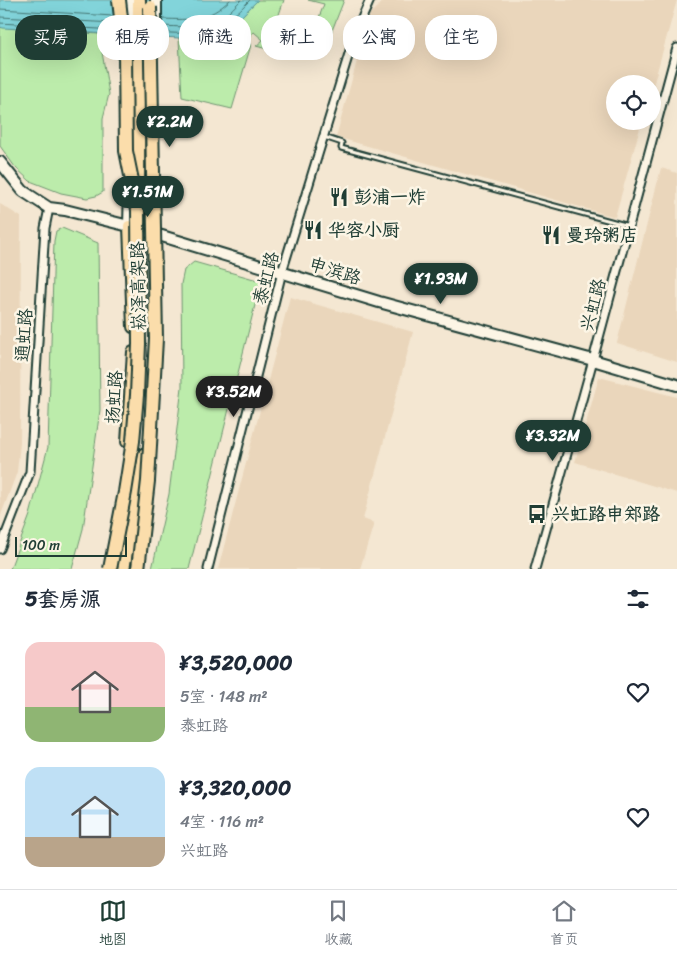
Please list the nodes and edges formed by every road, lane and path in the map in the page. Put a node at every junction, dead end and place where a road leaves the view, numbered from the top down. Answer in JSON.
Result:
{"nodes":[{"id":1,"x":119,"y":0,"type":"edge"},
{"id":2,"x":132,"y":0,"type":"edge"},
{"id":3,"x":370,"y":0,"type":"edge"},
{"id":4,"x":149,"y":1,"type":"edge"},
{"id":5,"x":677,"y":48,"type":"edge"},
{"id":6,"x":323,"y":137,"type":"junction"},
{"id":7,"x":0,"y":162,"type":"edge"},
{"id":8,"x":49,"y":208,"type":"junction"},
{"id":9,"x":138,"y":210,"type":"junction"},
{"id":10,"x":129,"y":226,"type":"junction"},
{"id":11,"x":629,"y":226,"type":"junction"},
{"id":12,"x":159,"y":234,"type":"junction"},
{"id":13,"x":282,"y":272,"type":"junction"},
{"id":14,"x":594,"y":360,"type":"junction"},
{"id":15,"x":677,"y":385,"type":"edge"},
{"id":16,"x":150,"y":427,"type":"junction"},
{"id":17,"x":0,"y":549,"type":"edge"},
{"id":18,"x":109,"y":569,"type":"edge"},
{"id":19,"x":123,"y":569,"type":"edge"},
{"id":20,"x":136,"y":569,"type":"edge"},
{"id":21,"x":208,"y":569,"type":"edge"},
{"id":22,"x":535,"y":569,"type":"edge"}],
"edges":[{"from":1,"to":9,"type":"highway","bridge":true},
{"from":2,"to":10,"type":"main road"},
{"from":3,"to":6,"type":"street","name":"泰虹路"},
{"from":4,"to":9,"type":"highway","name":"崧泽高架路","bridge":true},
{"from":4,"to":12,"type":"main road"},
{"from":4,"to":16,"type":"highway","name":"崧泽高架路","bridge":true},
{"from":5,"to":11,"type":"street","name":"兴虹路"},
{"from":6,"to":11,"type":"lane"},
{"from":6,"to":13,"type":"street","name":"泰虹路"},
{"from":7,"to":8,"type":"main road","name":"申滨路"},
{"from":8,"to":10,"type":"main road","name":"申滨路"},
{"from":8,"to":17,"type":"street","name":"通虹路"},
{"from":9,"to":18,"type":"highway","name":"崧泽高架路","bridge":true},
{"from":10,"to":12,"type":"main road","name":"申滨路"},
{"from":10,"to":18,"type":"main road","name":"扬虹路"},
{"from":11,"to":14,"type":"street","name":"兴虹路"},
{"from":12,"to":13,"type":"main road","name":"申滨路"},
{"from":12,"to":20,"type":"main road"},
{"from":13,"to":14,"type":"main road","name":"申滨路"},
{"from":13,"to":21,"type":"street","name":"泰虹路"},
{"from":14,"to":15,"type":"main road","name":"申滨路"},
{"from":14,"to":22,"type":"street","name":"兴虹路"},
{"from":16,"to":19,"type":"highway","name":"崧泽高架路","bridge":true},
{"from":16,"to":20,"type":"highway","bridge":true}]}
